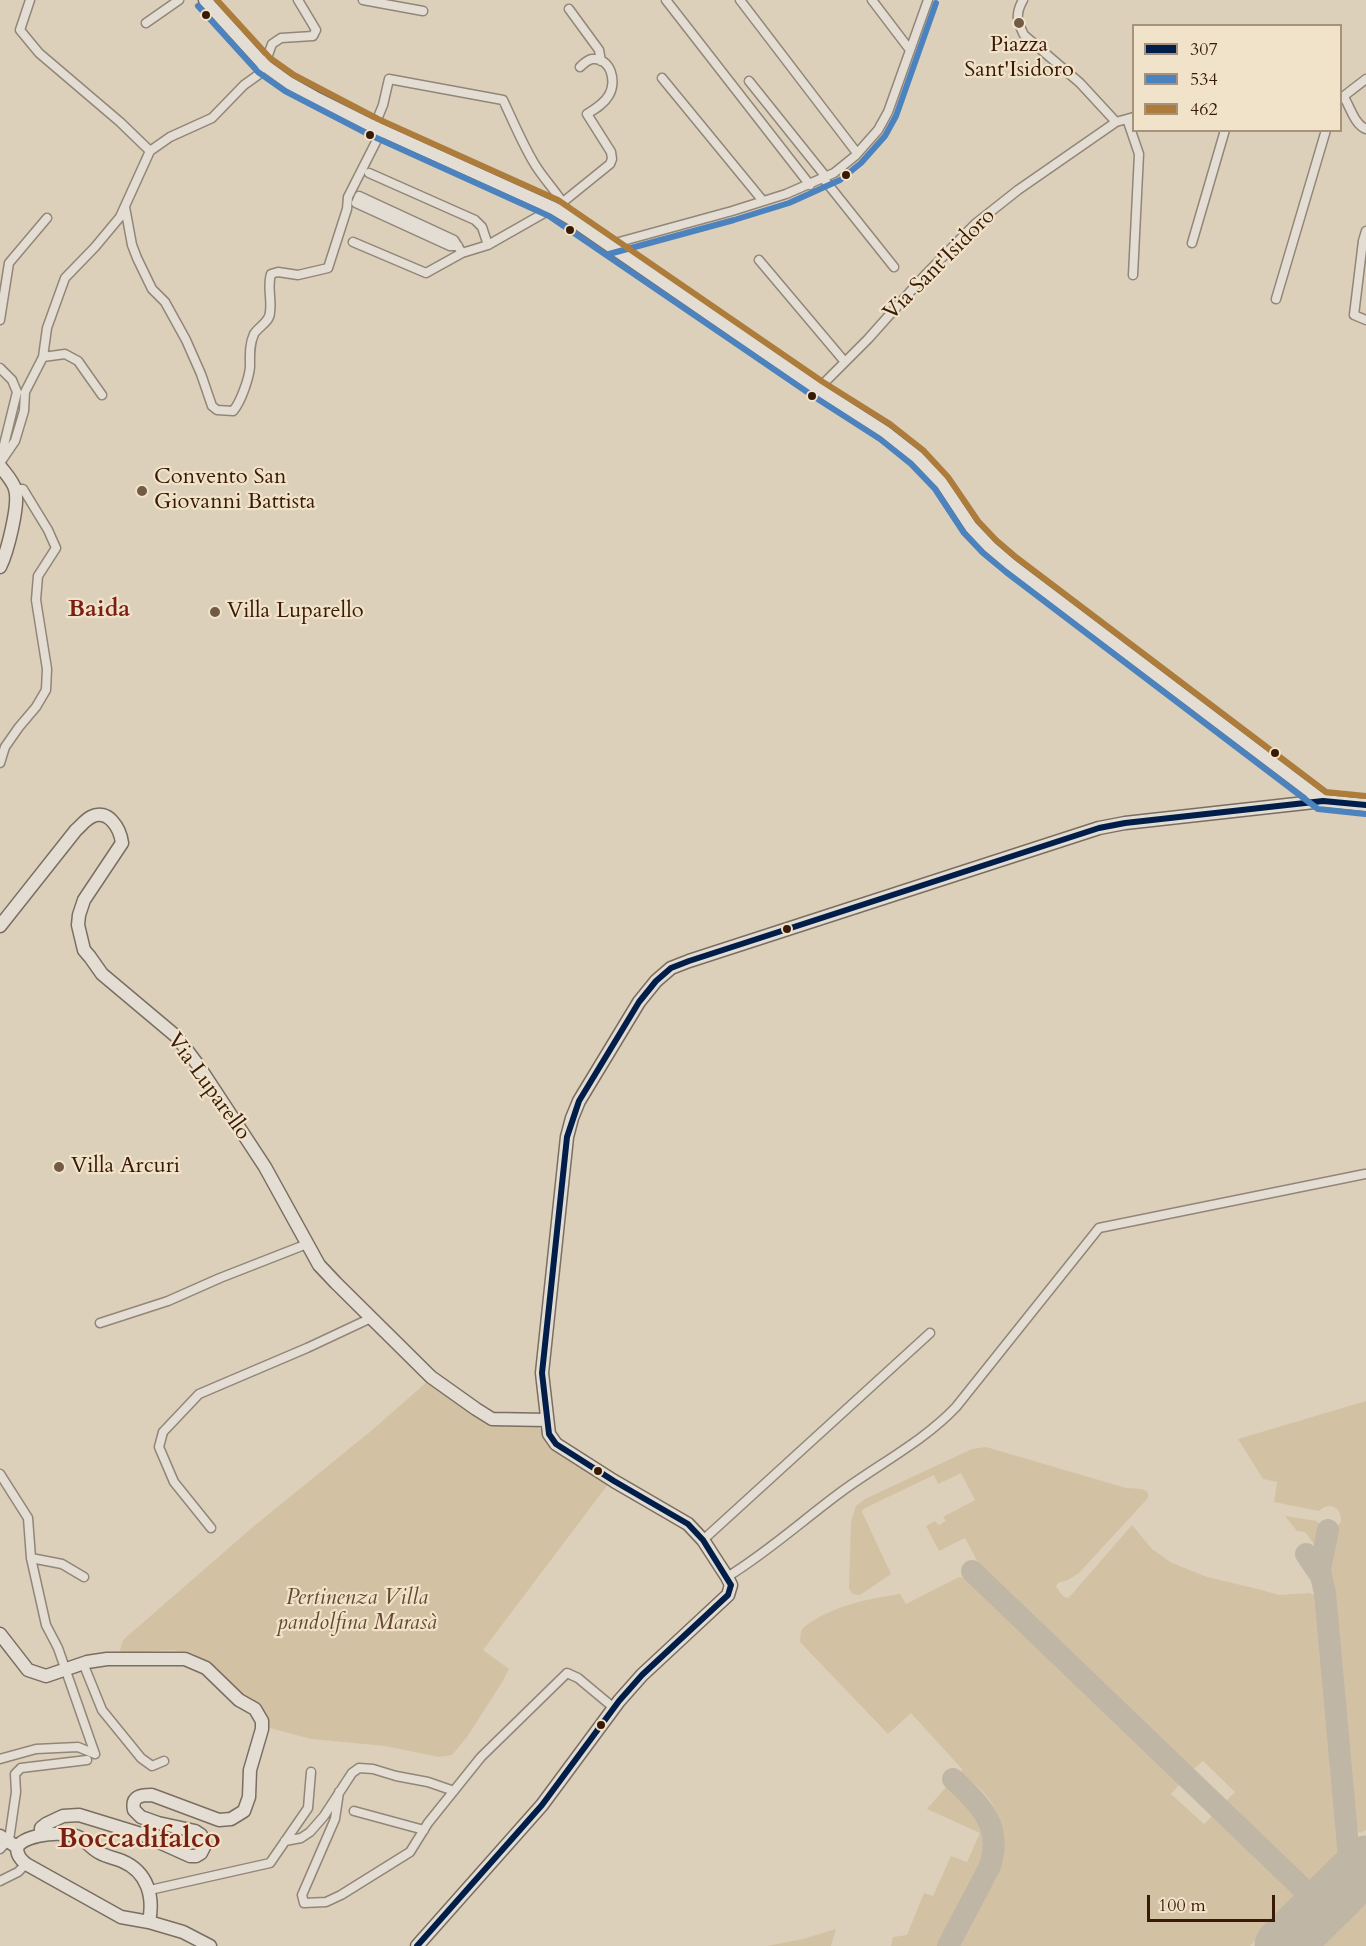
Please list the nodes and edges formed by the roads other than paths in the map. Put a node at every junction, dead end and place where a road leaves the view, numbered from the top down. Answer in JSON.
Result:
{"nodes":[{"id":1,"x":30,"y":0,"type":"edge"},
{"id":2,"x":179,"y":0,"type":"edge"},
{"id":3,"x":205,"y":0,"type":"edge"},
{"id":4,"x":363,"y":0,"type":"edge"},
{"id":5,"x":666,"y":0,"type":"edge"},
{"id":6,"x":740,"y":0,"type":"edge"},
{"id":7,"x":872,"y":0,"type":"edge"},
{"id":8,"x":928,"y":0,"type":"edge"},
{"id":9,"x":1023,"y":0,"type":"edge"},
{"id":10,"x":299,"y":1,"type":"edge"},
{"id":11,"x":569,"y":9,"type":"dead end"},
{"id":12,"x":423,"y":11,"type":"dead end"},
{"id":13,"x":146,"y":23,"type":"dead end"},
{"id":14,"x":910,"y":50,"type":"junction"},
{"id":15,"x":601,"y":61,"type":"junction"},
{"id":16,"x":264,"y":65,"type":"junction"},
{"id":17,"x":580,"y":67,"type":"dead end"},
{"id":18,"x":663,"y":78,"type":"dead end"},
{"id":19,"x":1366,"y":79,"type":"edge"},
{"id":20,"x":749,"y":81,"type":"dead end"},
{"id":21,"x":1342,"y":98,"type":"edge"},
{"id":22,"x":1130,"y":118,"type":"edge"},
{"id":23,"x":1116,"y":122,"type":"junction"},
{"id":24,"x":378,"y":128,"type":"junction"},
{"id":25,"x":1366,"y":129,"type":"edge"},
{"id":26,"x":1134,"y":132,"type":"edge"},
{"id":27,"x":1224,"y":132,"type":"edge"},
{"id":28,"x":1325,"y":132,"type":"edge"},
{"id":29,"x":150,"y":151,"type":"junction"},
{"id":30,"x":857,"y":153,"type":"junction"},
{"id":31,"x":369,"y":173,"type":"dead end"},
{"id":32,"x":824,"y":178,"type":"junction"},
{"id":33,"x":810,"y":184,"type":"junction"},
{"id":34,"x":763,"y":201,"type":"junction"},
{"id":35,"x":558,"y":205,"type":"junction"},
{"id":36,"x":125,"y":207,"type":"junction"},
{"id":37,"x":47,"y":218,"type":"dead end"},
{"id":38,"x":1366,"y":231,"type":"edge"},
{"id":39,"x":352,"y":242,"type":"dead end"},
{"id":40,"x":1192,"y":243,"type":"dead end"},
{"id":41,"x":488,"y":245,"type":"junction"},
{"id":42,"x":607,"y":245,"type":"junction"},
{"id":43,"x":460,"y":250,"type":"junction"},
{"id":44,"x":759,"y":260,"type":"dead end"},
{"id":45,"x":894,"y":267,"type":"dead end"},
{"id":46,"x":1133,"y":275,"type":"dead end"},
{"id":47,"x":1276,"y":299,"type":"dead end"},
{"id":48,"x":0,"y":320,"type":"edge"},
{"id":49,"x":1366,"y":320,"type":"edge"},
{"id":50,"x":43,"y":357,"type":"junction"},
{"id":51,"x":845,"y":362,"type":"junction"},
{"id":52,"x":0,"y":368,"type":"edge"},
{"id":53,"x":818,"y":389,"type":"junction"},
{"id":54,"x":102,"y":394,"type":"dead end"},
{"id":55,"x":0,"y":463,"type":"edge"},
{"id":56,"x":15,"y":489,"type":"junction"},
{"id":57,"x":0,"y":567,"type":"edge"},
{"id":58,"x":0,"y":763,"type":"edge"},
{"id":59,"x":1323,"y":801,"type":"junction"},
{"id":60,"x":1366,"y":805,"type":"edge"},
{"id":61,"x":0,"y":926,"type":"edge"},
{"id":62,"x":1365,"y":1174,"type":"edge"},
{"id":63,"x":307,"y":1244,"type":"junction"},
{"id":64,"x":371,"y":1318,"type":"junction"},
{"id":65,"x":100,"y":1323,"type":"dead end"},
{"id":66,"x":930,"y":1333,"type":"dead end"},
{"id":67,"x":547,"y":1420,"type":"junction"},
{"id":68,"x":0,"y":1474,"type":"edge"},
{"id":69,"x":211,"y":1528,"type":"dead end"},
{"id":70,"x":703,"y":1540,"type":"junction"},
{"id":71,"x":31,"y":1558,"type":"junction"},
{"id":72,"x":84,"y":1577,"type":"dead end"},
{"id":73,"x":727,"y":1577,"type":"junction"},
{"id":74,"x":2,"y":1641,"type":"edge"},
{"id":75,"x":83,"y":1663,"type":"junction"},
{"id":76,"x":65,"y":1670,"type":"junction"},
{"id":77,"x":614,"y":1708,"type":"junction"},
{"id":78,"x":0,"y":1759,"type":"edge"},
{"id":79,"x":87,"y":1760,"type":"dead end"},
{"id":80,"x":164,"y":1761,"type":"dead end"},
{"id":81,"x":310,"y":1772,"type":"dead end"},
{"id":82,"x":454,"y":1791,"type":"junction"},
{"id":83,"x":339,"y":1792,"type":"junction"},
{"id":84,"x":354,"y":1811,"type":"dead end"},
{"id":85,"x":424,"y":1830,"type":"junction"},
{"id":86,"x":41,"y":1835,"type":"junction"},
{"id":87,"x":285,"y":1841,"type":"junction"},
{"id":88,"x":7,"y":1843,"type":"edge"},
{"id":89,"x":26,"y":1864,"type":"junction"},
{"id":90,"x":0,"y":1881,"type":"edge"},
{"id":91,"x":150,"y":1890,"type":"junction"},
{"id":92,"x":149,"y":1922,"type":"junction"},
{"id":93,"x":210,"y":1946,"type":"edge"},
{"id":94,"x":417,"y":1946,"type":"edge"}],
"edges":[{"from":1,"to":29,"type":"street"},
{"from":2,"to":13,"type":"street"},
{"from":3,"to":16,"type":"street"},
{"from":4,"to":12,"type":"street"},
{"from":5,"to":33,"type":"street"},
{"from":6,"to":30,"type":"street"},
{"from":7,"to":14,"type":"street"},
{"from":8,"to":14,"type":"street"},
{"from":9,"to":23,"type":"street"},
{"from":10,"to":16,"type":"street"},
{"from":11,"to":15,"type":"street"},
{"from":14,"to":30,"type":"street"},
{"from":15,"to":17,"type":"street"},
{"from":15,"to":35,"type":"street"},
{"from":16,"to":24,"type":"street"},
{"from":16,"to":29,"type":"street"},
{"from":18,"to":34,"type":"street"},
{"from":19,"to":21,"type":"street"},
{"from":20,"to":32,"type":"street"},
{"from":21,"to":25,"type":"street"},
{"from":22,"to":23,"type":"street","name":"Via Sant'Isidoro"},
{"from":23,"to":51,"type":"street","name":"Via Sant'Isidoro"},
{"from":24,"to":35,"type":"street"},
{"from":24,"to":35,"type":"street"},
{"from":24,"to":36,"type":"street"},
{"from":26,"to":46,"type":"street"},
{"from":27,"to":40,"type":"street"},
{"from":28,"to":47,"type":"street"},
{"from":29,"to":36,"type":"street"},
{"from":30,"to":32,"type":"street"},
{"from":31,"to":41,"type":"street"},
{"from":32,"to":33,"type":"street"},
{"from":32,"to":45,"type":"street"},
{"from":33,"to":34,"type":"street"},
{"from":34,"to":42,"type":"street"},
{"from":35,"to":41,"type":"street"},
{"from":35,"to":42,"type":"street"},
{"from":36,"to":50,"type":"street"},
{"from":37,"to":48,"type":"street"},
{"from":38,"to":49,"type":"street"},
{"from":39,"to":43,"type":"street"},
{"from":41,"to":43,"type":"street"},
{"from":42,"to":53,"type":"street"},
{"from":43,"to":43,"type":"street"},
{"from":44,"to":51,"type":"street"},
{"from":50,"to":54,"type":"street"},
{"from":50,"to":55,"type":"street"},
{"from":51,"to":53,"type":"street","name":"Via Sant'Isidoro"},
{"from":52,"to":55,"type":"street"},
{"from":53,"to":59,"type":"street"},
{"from":55,"to":56,"type":"street"},
{"from":56,"to":57,"type":"street"},
{"from":56,"to":58,"type":"street"},
{"from":59,"to":60,"type":"street"},
{"from":59,"to":67,"type":"street"},
{"from":61,"to":63,"type":"street","name":"Via Luparello"},
{"from":62,"to":73,"type":"street"},
{"from":63,"to":64,"type":"street","name":"Via Luparello"},
{"from":63,"to":65,"type":"street"},
{"from":64,"to":67,"type":"street","name":"Via Luparello"},
{"from":64,"to":69,"type":"street"},
{"from":66,"to":70,"type":"street"},
{"from":67,"to":70,"type":"street"},
{"from":68,"to":71,"type":"street"},
{"from":70,"to":73,"type":"street"},
{"from":71,"to":72,"type":"street"},
{"from":71,"to":76,"type":"street"},
{"from":73,"to":77,"type":"street"},
{"from":74,"to":76,"type":"street"},
{"from":75,"to":76,"type":"street"},
{"from":75,"to":80,"type":"street"},
{"from":75,"to":86,"type":"street"},
{"from":76,"to":78,"type":"street"},
{"from":77,"to":82,"type":"street"},
{"from":77,"to":94,"type":"street"},
{"from":79,"to":88,"type":"street"},
{"from":81,"to":87,"type":"street"},
{"from":82,"to":83,"type":"street"},
{"from":82,"to":85,"type":"street"},
{"from":83,"to":85,"type":"street"},
{"from":83,"to":87,"type":"street"},
{"from":84,"to":85,"type":"street"},
{"from":86,"to":88,"type":"street"},
{"from":86,"to":91,"type":"street"},
{"from":87,"to":91,"type":"street"},
{"from":88,"to":89,"type":"street"},
{"from":89,"to":90,"type":"street"},
{"from":89,"to":92,"type":"street"},
{"from":91,"to":92,"type":"street"},
{"from":92,"to":93,"type":"street"}]}
